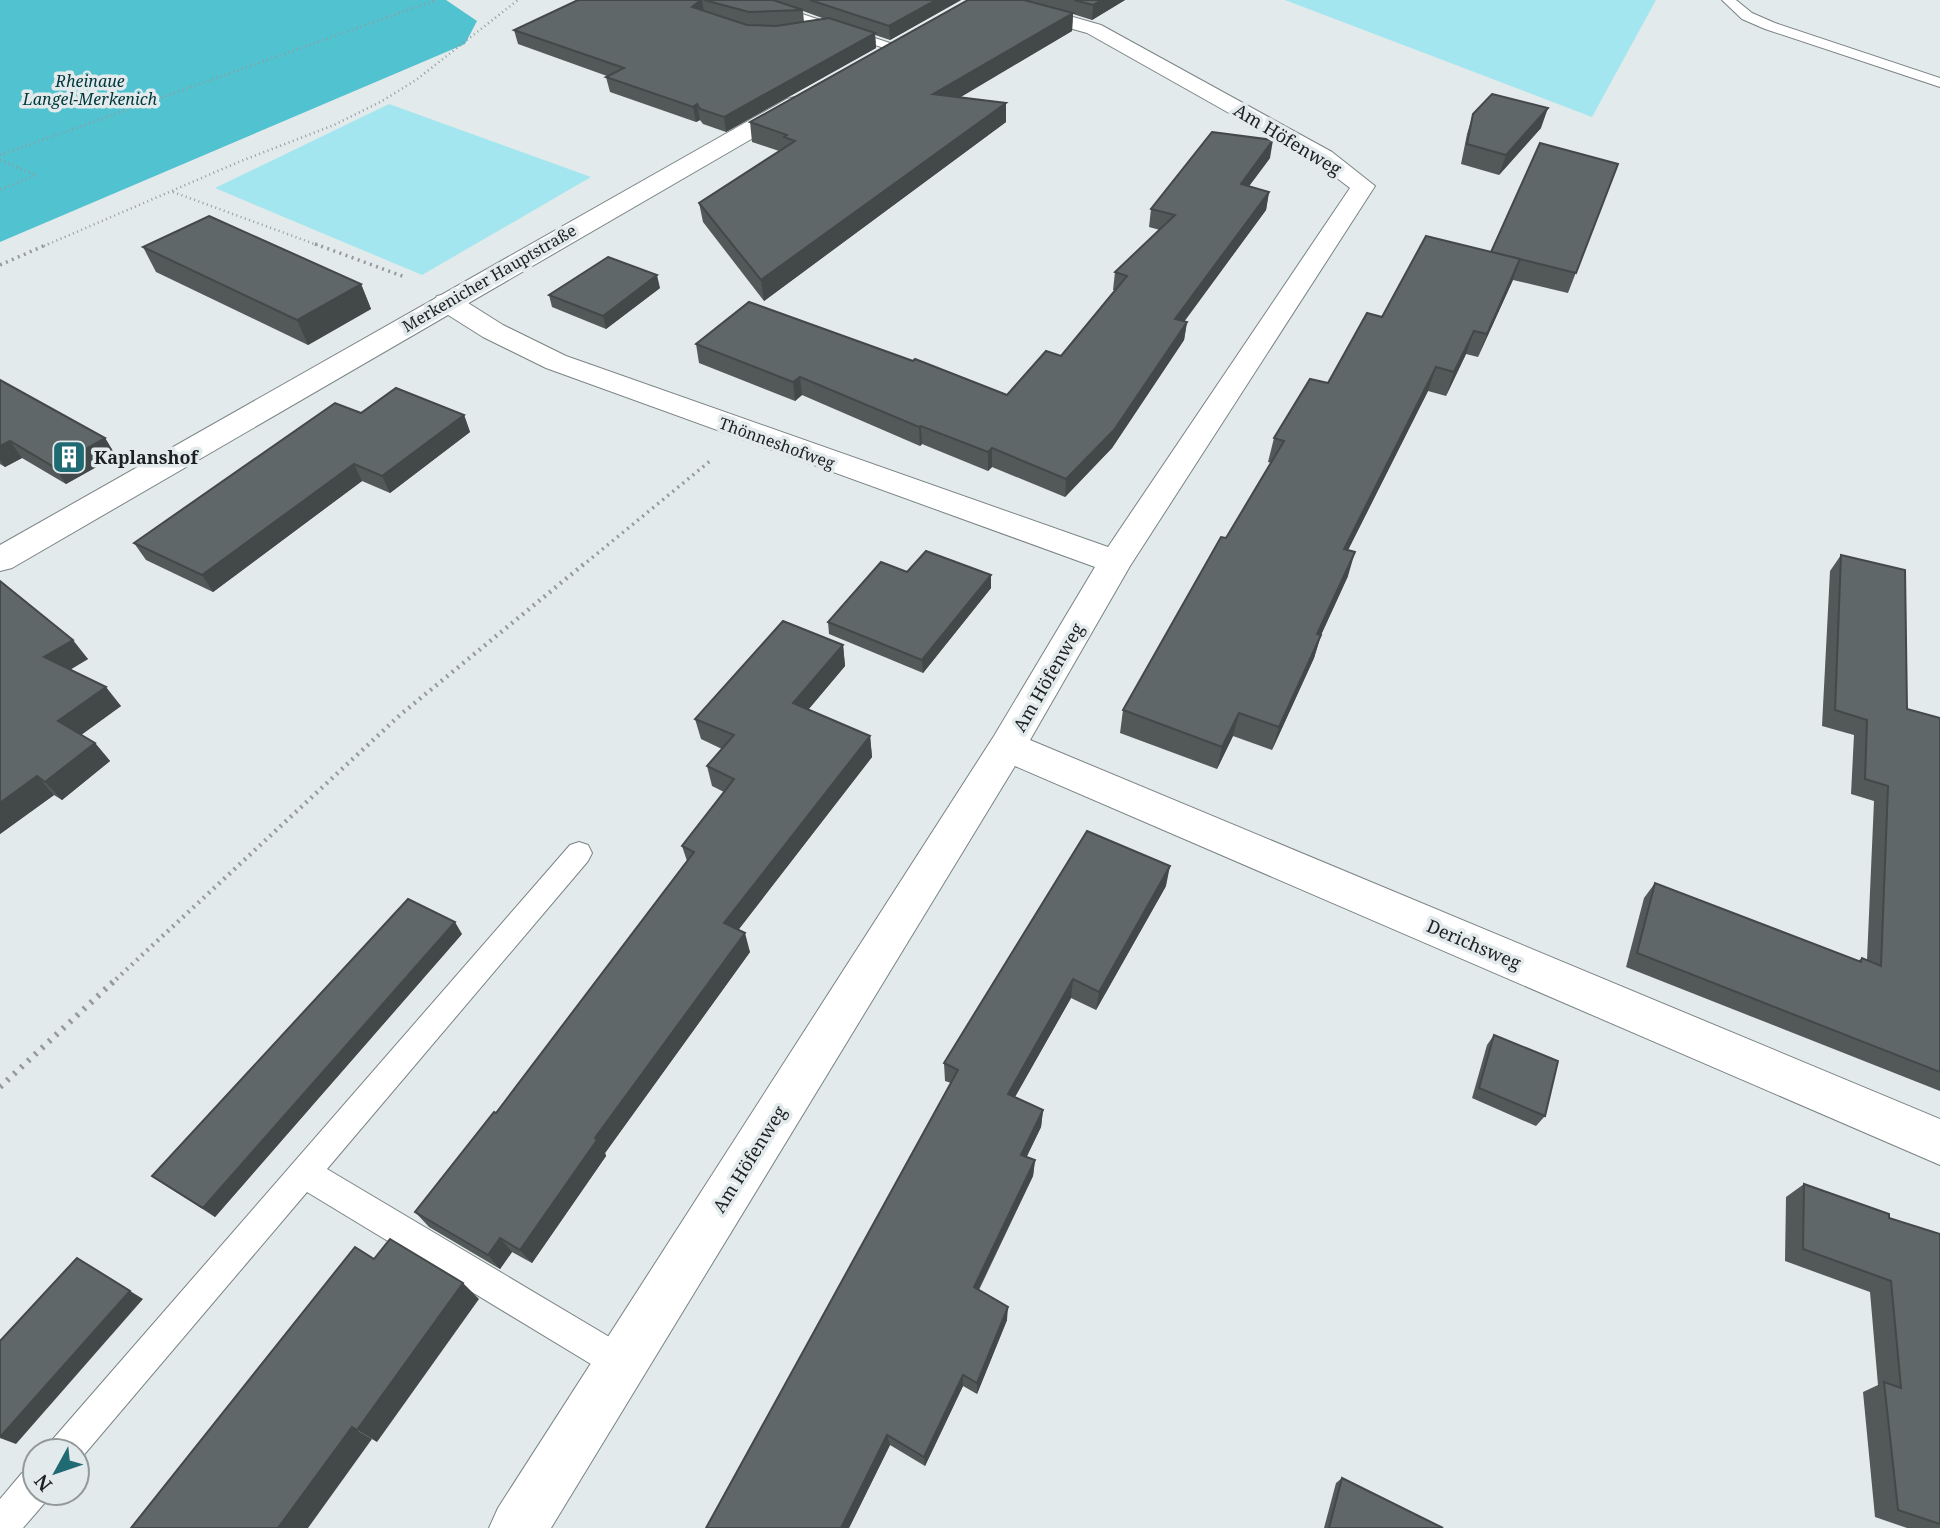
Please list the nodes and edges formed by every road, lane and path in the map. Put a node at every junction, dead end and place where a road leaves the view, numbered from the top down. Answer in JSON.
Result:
{"nodes":[{"id":1,"x":436,"y":0,"type":"edge"},
{"id":2,"x":518,"y":0,"type":"edge"},
{"id":3,"x":747,"y":0,"type":"edge"},
{"id":4,"x":1728,"y":0,"type":"edge"},
{"id":5,"x":980,"y":2,"type":"edge"},
{"id":6,"x":835,"y":28,"type":"junction"},
{"id":7,"x":800,"y":31,"type":"edge"},
{"id":8,"x":919,"y":34,"type":"edge"},
{"id":9,"x":895,"y":47,"type":"junction"},
{"id":10,"x":871,"y":61,"type":"edge"},
{"id":11,"x":1940,"y":83,"type":"edge"},
{"id":12,"x":823,"y":89,"type":"edge"},
{"id":13,"x":0,"y":158,"type":"edge"},
{"id":14,"x":0,"y":190,"type":"edge"},
{"id":15,"x":173,"y":192,"type":"junction"},
{"id":16,"x":0,"y":265,"type":"edge"},
{"id":17,"x":447,"y":302,"type":"junction"},
{"id":18,"x":746,"y":432,"type":"junction"},
{"id":19,"x":0,"y":560,"type":"edge"},
{"id":20,"x":1115,"y":562,"type":"junction"},
{"id":21,"x":1007,"y":747,"type":"junction"},
{"id":22,"x":579,"y":852,"type":"dead end"},
{"id":23,"x":0,"y":1087,"type":"edge"},
{"id":24,"x":1940,"y":1142,"type":"edge"},
{"id":25,"x":304,"y":1173,"type":"junction"},
{"id":26,"x":621,"y":1363,"type":"junction"},
{"id":27,"x":77,"y":1437,"type":"edge"},
{"id":28,"x":21,"y":1502,"type":"edge"},
{"id":29,"x":0,"y":1527,"type":"edge"},
{"id":30,"x":518,"y":1528,"type":"edge"}],
"edges":[{"from":1,"to":13,"type":"path"},
{"from":2,"to":15,"type":"path"},
{"from":3,"to":6,"type":"lane"},
{"from":4,"to":11,"type":"lane"},
{"from":5,"to":20,"type":"street","name":"Am Höfenweg"},
{"from":6,"to":7,"type":"lane"},
{"from":6,"to":9,"type":"lane"},
{"from":8,"to":9,"type":"street"},
{"from":9,"to":10,"type":"street"},
{"from":12,"to":17,"type":"street","name":"Merkenicher Hauptstraße"},
{"from":13,"to":14,"type":"path"},
{"from":15,"to":16,"type":"path"},
{"from":15,"to":17,"type":"path"},
{"from":17,"to":18,"type":"street","name":"Thönneshofweg"},
{"from":17,"to":19,"type":"street","name":"Merkenicher Hauptstraße"},
{"from":18,"to":20,"type":"street","name":"Thönneshofweg"},
{"from":18,"to":23,"type":"path"},
{"from":20,"to":21,"type":"street","name":"Am Höfenweg"},
{"from":21,"to":24,"type":"street","name":"Derichsweg"},
{"from":21,"to":26,"type":"street","name":"Am Höfenweg"},
{"from":22,"to":25,"type":"lane"},
{"from":25,"to":26,"type":"lane"},
{"from":25,"to":27,"type":"lane"},
{"from":26,"to":30,"type":"street","name":"Am Höfenweg"},
{"from":28,"to":29,"type":"lane"}]}
